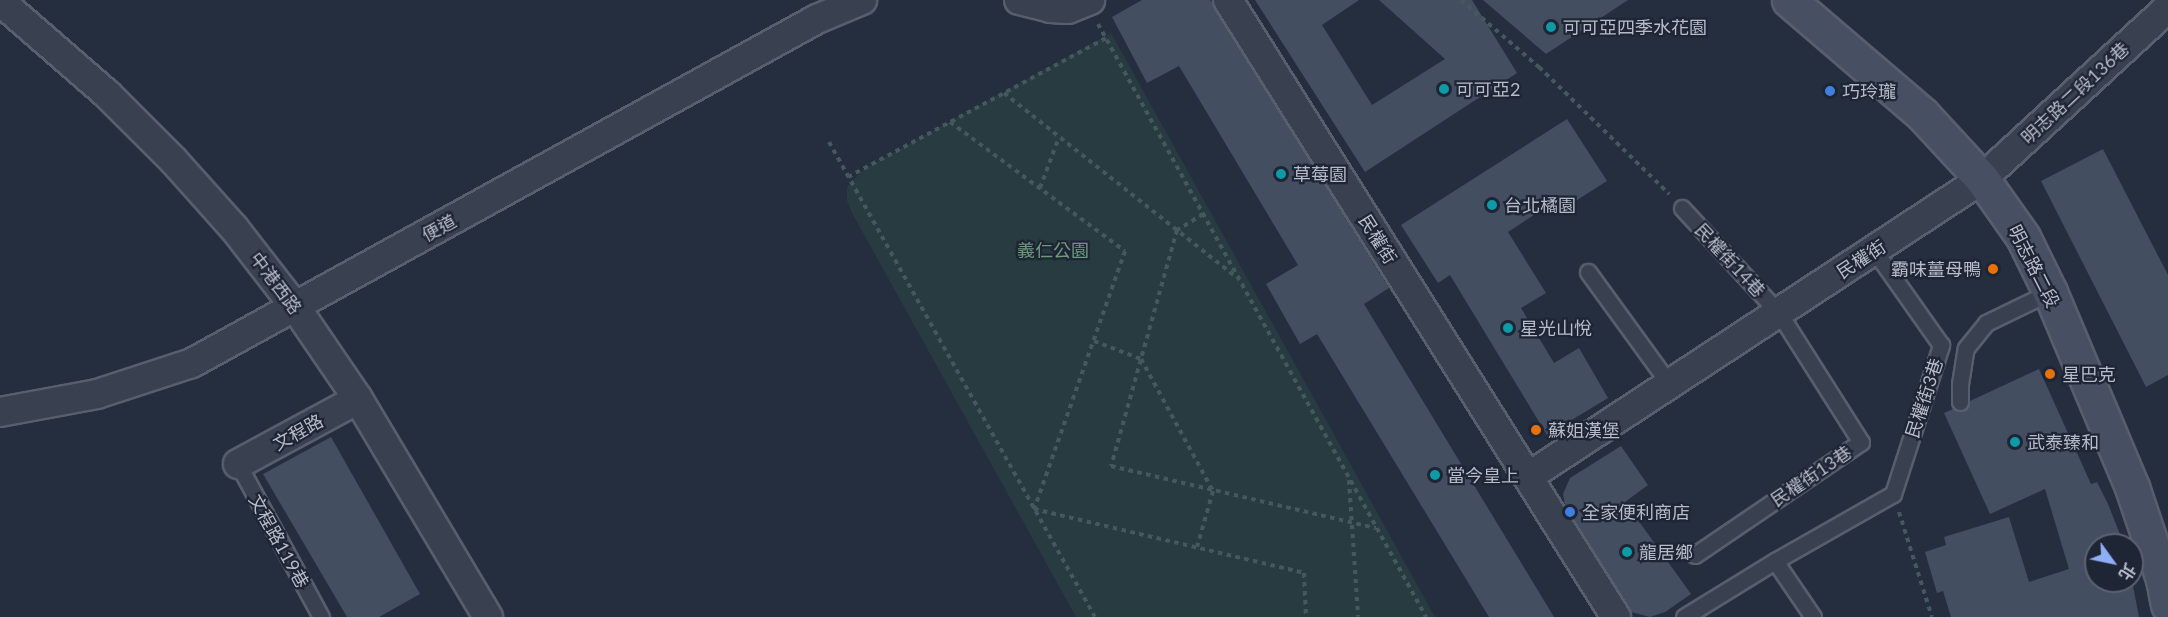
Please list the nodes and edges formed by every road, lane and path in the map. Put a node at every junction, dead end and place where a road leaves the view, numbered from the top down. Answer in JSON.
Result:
{"nodes":[{"id":1,"x":862,"y":0,"type":"edge"},
{"id":2,"x":1019,"y":0,"type":"edge"},
{"id":3,"x":1228,"y":0,"type":"edge"},
{"id":4,"x":1461,"y":0,"type":"edge"},
{"id":5,"x":1789,"y":0,"type":"edge"},
{"id":6,"x":0,"y":1,"type":"edge"},
{"id":7,"x":1088,"y":1,"type":"edge"},
{"id":8,"x":2168,"y":8,"type":"edge"},
{"id":9,"x":1106,"y":38,"type":"junction"},
{"id":10,"x":1004,"y":93,"type":"junction"},
{"id":11,"x":950,"y":122,"type":"junction"},
{"id":12,"x":1059,"y":137,"type":"junction"},
{"id":13,"x":829,"y":142,"type":"dead end"},
{"id":14,"x":848,"y":177,"type":"junction"},
{"id":15,"x":1982,"y":179,"type":"junction"},
{"id":16,"x":1040,"y":188,"type":"junction"},
{"id":17,"x":1682,"y":208,"type":"joint"},
{"id":18,"x":1203,"y":214,"type":"junction"},
{"id":19,"x":1177,"y":230,"type":"junction"},
{"id":20,"x":1874,"y":250,"type":"junction"},
{"id":21,"x":1588,"y":272,"type":"dead end"},
{"id":22,"x":1239,"y":279,"type":"junction"},
{"id":23,"x":2050,"y":292,"type":"junction"},
{"id":24,"x":296,"y":308,"type":"junction"},
{"id":25,"x":1779,"y":313,"type":"junction"},
{"id":26,"x":1094,"y":341,"type":"junction"},
{"id":27,"x":1141,"y":359,"type":"junction"},
{"id":28,"x":1670,"y":385,"type":"junction"},
{"id":29,"x":358,"y":399,"type":"junction"},
{"id":30,"x":1960,"y":402,"type":"dead end"},
{"id":31,"x":0,"y":412,"type":"edge"},
{"id":32,"x":238,"y":464,"type":"joint"},
{"id":33,"x":1528,"y":477,"type":"junction"},
{"id":34,"x":1349,"y":478,"type":"junction"},
{"id":35,"x":1213,"y":491,"type":"junction"},
{"id":36,"x":1893,"y":494,"type":"junction"},
{"id":37,"x":1034,"y":509,"type":"junction"},
{"id":38,"x":1352,"y":524,"type":"junction"},
{"id":39,"x":1377,"y":528,"type":"junction"},
{"id":40,"x":1197,"y":547,"type":"junction"},
{"id":41,"x":1695,"y":555,"type":"dead end"},
{"id":42,"x":1776,"y":561,"type":"junction"},
{"id":43,"x":2168,"y":605,"type":"edge"},
{"id":44,"x":321,"y":617,"type":"edge"},
{"id":45,"x":488,"y":617,"type":"edge"},
{"id":46,"x":1095,"y":617,"type":"edge"},
{"id":47,"x":1306,"y":617,"type":"edge"},
{"id":48,"x":1358,"y":617,"type":"edge"},
{"id":49,"x":1425,"y":617,"type":"edge"},
{"id":50,"x":1616,"y":617,"type":"edge"},
{"id":51,"x":1684,"y":617,"type":"edge"},
{"id":52,"x":1813,"y":617,"type":"edge"},
{"id":53,"x":1932,"y":617,"type":"edge"}],
"edges":[{"from":1,"to":24,"type":"street","name":"便道"},
{"from":2,"to":7,"type":"street"},
{"from":3,"to":33,"type":"street","name":"民權街"},
{"from":4,"to":17,"type":"path"},
{"from":5,"to":15,"type":"main road","name":"明志路二段"},
{"from":6,"to":24,"type":"street","name":"中港西路"},
{"from":7,"to":9,"type":"path"},
{"from":8,"to":15,"type":"street","name":"明志路二段136巷"},
{"from":9,"to":10,"type":"path"},
{"from":9,"to":18,"type":"path"},
{"from":10,"to":11,"type":"path"},
{"from":10,"to":12,"type":"path"},
{"from":11,"to":14,"type":"path"},
{"from":11,"to":16,"type":"path"},
{"from":12,"to":16,"type":"path"},
{"from":12,"to":19,"type":"path"},
{"from":13,"to":14,"type":"path"},
{"from":14,"to":37,"type":"path"},
{"from":15,"to":20,"type":"street","name":"民權街"},
{"from":15,"to":23,"type":"main road","name":"明志路二段"},
{"from":16,"to":26,"type":"path"},
{"from":17,"to":25,"type":"lane","name":"民權街14巷"},
{"from":18,"to":19,"type":"path"},
{"from":18,"to":22,"type":"path"},
{"from":19,"to":22,"type":"path"},
{"from":19,"to":27,"type":"path"},
{"from":20,"to":25,"type":"street","name":"民權街"},
{"from":20,"to":36,"type":"lane","name":"民權街3巷"},
{"from":21,"to":28,"type":"lane"},
{"from":22,"to":34,"type":"path"},
{"from":23,"to":30,"type":"lane"},
{"from":23,"to":43,"type":"main road","name":"明志路二段"},
{"from":24,"to":29,"type":"street","name":"中港西路"},
{"from":24,"to":31,"type":"street","name":"便道"},
{"from":25,"to":28,"type":"street","name":"民權街"},
{"from":25,"to":41,"type":"lane","name":"民權街13巷"},
{"from":26,"to":27,"type":"path"},
{"from":26,"to":37,"type":"path"},
{"from":27,"to":35,"type":"path"},
{"from":27,"to":35,"type":"path"},
{"from":28,"to":33,"type":"street","name":"民權街"},
{"from":29,"to":32,"type":"street","name":"文程路"},
{"from":29,"to":45,"type":"street","name":"中港西路"},
{"from":32,"to":44,"type":"lane","name":"文程路119巷"},
{"from":33,"to":50,"type":"street","name":"民權街"},
{"from":34,"to":38,"type":"path"},
{"from":34,"to":39,"type":"path"},
{"from":35,"to":38,"type":"path"},
{"from":35,"to":40,"type":"path"},
{"from":36,"to":42,"type":"lane"},
{"from":36,"to":53,"type":"path"},
{"from":37,"to":40,"type":"path"},
{"from":37,"to":46,"type":"path"},
{"from":38,"to":39,"type":"path"},
{"from":38,"to":48,"type":"path"},
{"from":39,"to":49,"type":"path"},
{"from":40,"to":47,"type":"path"},
{"from":42,"to":51,"type":"lane"},
{"from":42,"to":52,"type":"lane"}]}
